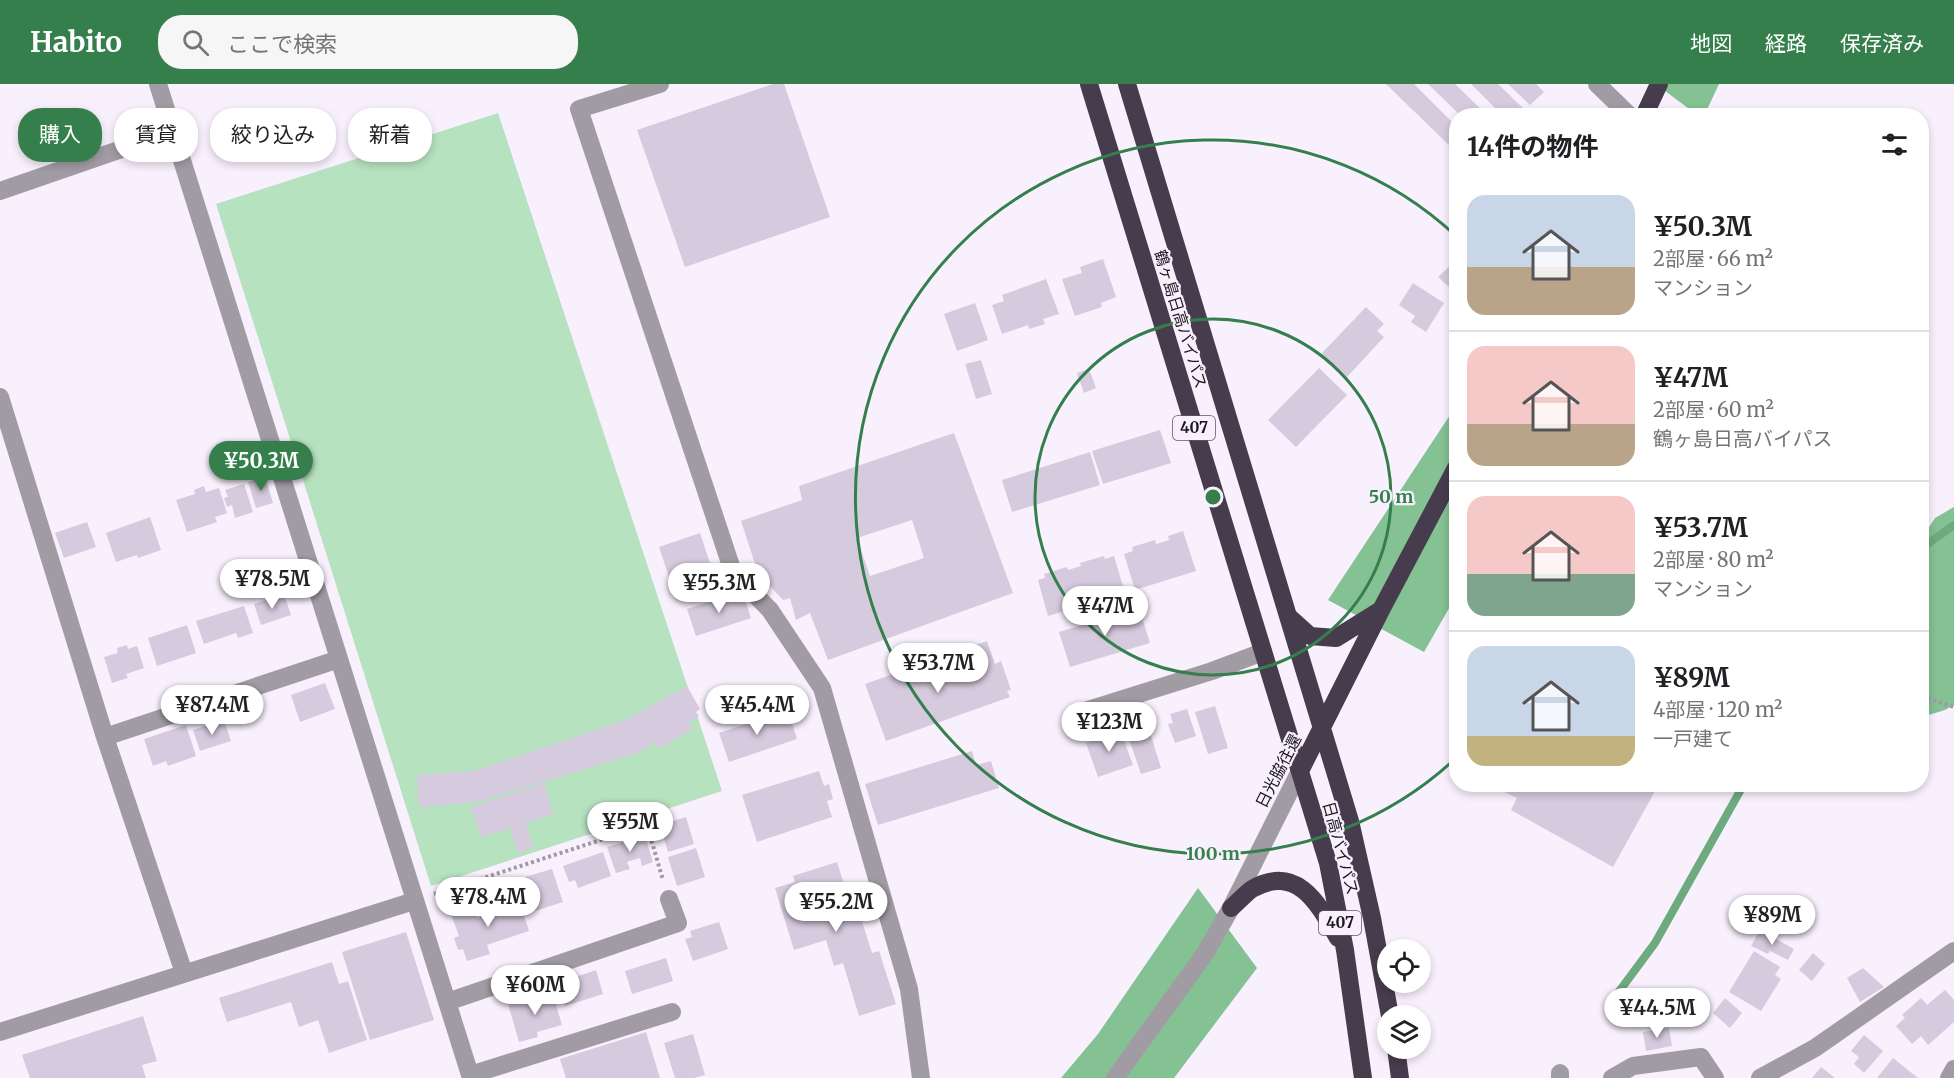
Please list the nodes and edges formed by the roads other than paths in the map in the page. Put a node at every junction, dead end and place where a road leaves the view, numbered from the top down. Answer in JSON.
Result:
{"nodes":[{"id":1,"x":158,"y":84,"type":"edge"},
{"id":2,"x":660,"y":84,"type":"edge"},
{"id":3,"x":1089,"y":84,"type":"edge"},
{"id":4,"x":1128,"y":84,"type":"edge"},
{"id":5,"x":1598,"y":84,"type":"edge"},
{"id":6,"x":1659,"y":84,"type":"edge"},
{"id":7,"x":164,"y":108,"type":"edge"},
{"id":8,"x":1622,"y":108,"type":"edge"},
{"id":9,"x":1648,"y":108,"type":"edge"},
{"id":10,"x":114,"y":152,"type":"edge"},
{"id":11,"x":181,"y":162,"type":"edge"},
{"id":12,"x":0,"y":191,"type":"edge"},
{"id":13,"x":0,"y":397,"type":"edge"},
{"id":14,"x":1449,"y":481,"type":"edge"},
{"id":15,"x":1381,"y":610,"type":"junction"},
{"id":16,"x":1290,"y":618,"type":"junction"},
{"id":17,"x":1263,"y":652,"type":"junction"},
{"id":18,"x":339,"y":659,"type":"junction"},
{"id":19,"x":1075,"y":714,"type":"dead end"},
{"id":20,"x":1322,"y":728,"type":"junction"},
{"id":21,"x":105,"y":737,"type":"junction"},
{"id":22,"x":1299,"y":771,"type":"junction"},
{"id":23,"x":421,"y":899,"type":"junction"},
{"id":24,"x":669,"y":899,"type":"road end"},
{"id":25,"x":1231,"y":908,"type":"junction"},
{"id":26,"x":1345,"y":950,"type":"junction"},
{"id":27,"x":1954,"y":951,"type":"edge"},
{"id":28,"x":184,"y":974,"type":"junction"},
{"id":29,"x":447,"y":1002,"type":"junction"},
{"id":30,"x":1388,"y":1005,"type":"edge"},
{"id":31,"x":672,"y":1012,"type":"dead end"},
{"id":32,"x":0,"y":1032,"type":"edge"},
{"id":33,"x":1397,"y":1059,"type":"edge"},
{"id":34,"x":1954,"y":1069,"type":"edge"},
{"id":35,"x":471,"y":1077,"type":"edge"},
{"id":36,"x":921,"y":1078,"type":"edge"},
{"id":37,"x":1115,"y":1078,"type":"edge"},
{"id":38,"x":1363,"y":1078,"type":"edge"},
{"id":39,"x":1400,"y":1078,"type":"edge"},
{"id":40,"x":1612,"y":1078,"type":"edge"},
{"id":41,"x":1714,"y":1078,"type":"edge"},
{"id":42,"x":1760,"y":1078,"type":"edge"},
{"id":43,"x":1949,"y":1078,"type":"edge"}],
"edges":[{"from":1,"to":7,"type":"street"},
{"from":2,"to":36,"type":"street"},
{"from":3,"to":17,"type":"highway","name":"鶴ヶ島日高バイパス","number":"407"},
{"from":4,"to":16,"type":"highway","name":"鶴ヶ島日高バイパス","number":"407"},
{"from":5,"to":8,"type":"street"},
{"from":6,"to":9,"type":"highway"},
{"from":10,"to":12,"type":"street"},
{"from":11,"to":18,"type":"street"},
{"from":13,"to":21,"type":"street"},
{"from":14,"to":15,"type":"highway","name":"日光脇往還"},
{"from":15,"to":16,"type":"highway"},
{"from":15,"to":20,"type":"highway","name":"日光脇往還"},
{"from":16,"to":20,"type":"highway","name":"鶴ヶ島日高バイパス","number":"407"},
{"from":17,"to":19,"type":"street"},
{"from":17,"to":22,"type":"highway","name":"鶴ヶ島日高バイパス","number":"407"},
{"from":18,"to":21,"type":"street"},
{"from":18,"to":23,"type":"street"},
{"from":20,"to":22,"type":"highway","name":"日光脇往還"},
{"from":20,"to":30,"type":"highway","name":"日高バイパス","number":"407"},
{"from":21,"to":28,"type":"street"},
{"from":22,"to":25,"type":"street","name":"日光脇往還"},
{"from":22,"to":26,"type":"highway","name":"日高バイパス","number":"407"},
{"from":23,"to":28,"type":"street"},
{"from":23,"to":29,"type":"street"},
{"from":24,"to":29,"type":"street"},
{"from":25,"to":26,"type":"highway"},
{"from":25,"to":37,"type":"street","name":"日光脇往還"},
{"from":26,"to":38,"type":"highway","name":"日高バイパス","number":"407"},
{"from":27,"to":42,"type":"street"},
{"from":28,"to":32,"type":"street"},
{"from":29,"to":35,"type":"street"},
{"from":31,"to":35,"type":"street"},
{"from":33,"to":39,"type":"highway"},
{"from":34,"to":43,"type":"street"},
{"from":40,"to":41,"type":"street"}]}
